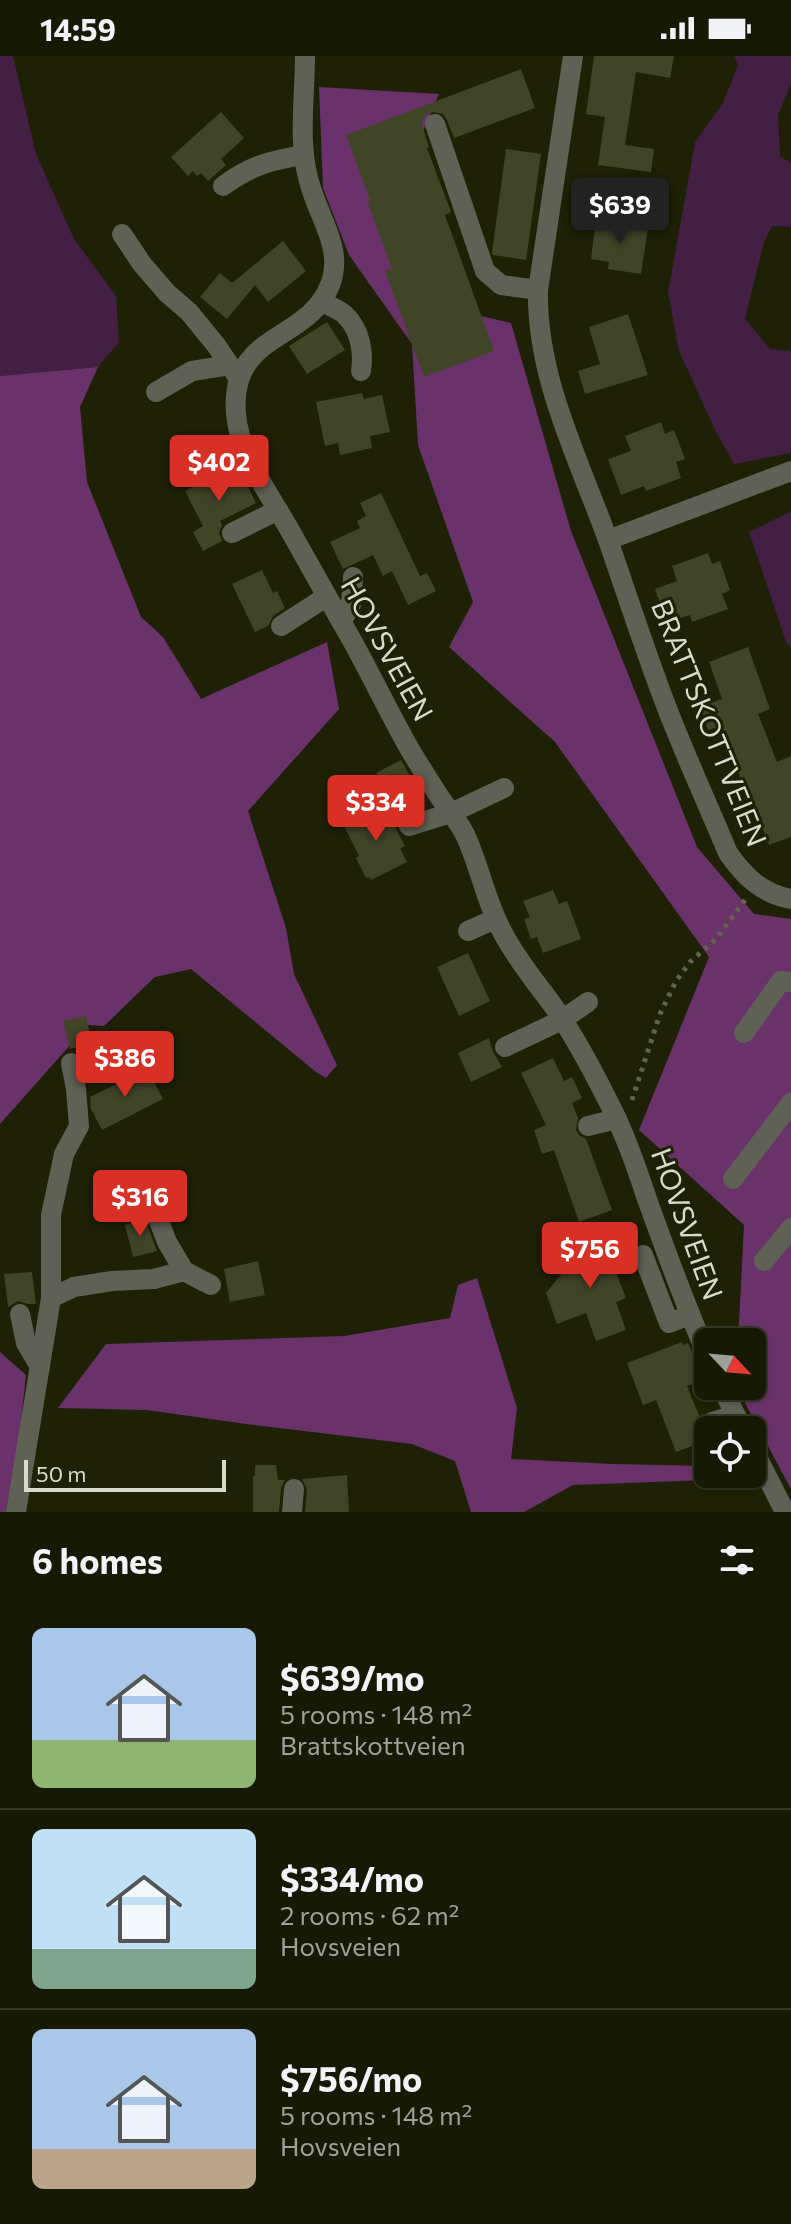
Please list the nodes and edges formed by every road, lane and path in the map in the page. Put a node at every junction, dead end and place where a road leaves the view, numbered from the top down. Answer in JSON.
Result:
{"nodes":[{"id":1,"x":573,"y":56,"type":"edge"},
{"id":2,"x":310,"y":60,"type":"edge"},
{"id":3,"x":435,"y":124,"type":"dead end"},
{"id":4,"x":303,"y":155,"type":"junction"},
{"id":5,"x":223,"y":186,"type":"dead end"},
{"id":6,"x":122,"y":234,"type":"dead end"},
{"id":7,"x":538,"y":290,"type":"junction"},
{"id":8,"x":322,"y":302,"type":"junction"},
{"id":9,"x":361,"y":371,"type":"dead end"},
{"id":10,"x":235,"y":372,"type":"junction"},
{"id":11,"x":156,"y":392,"type":"dead end"},
{"id":12,"x":791,"y":471,"type":"edge"},
{"id":13,"x":278,"y":510,"type":"junction"},
{"id":14,"x":232,"y":533,"type":"dead end"},
{"id":15,"x":608,"y":540,"type":"junction"},
{"id":16,"x":353,"y":577,"type":"dead end"},
{"id":17,"x":326,"y":597,"type":"junction"},
{"id":18,"x":342,"y":621,"type":"junction"},
{"id":19,"x":281,"y":626,"type":"dead end"},
{"id":20,"x":504,"y":788,"type":"dead end"},
{"id":21,"x":451,"y":813,"type":"junction"},
{"id":22,"x":409,"y":826,"type":"dead end"},
{"id":23,"x":755,"y":884,"type":"junction"},
{"id":24,"x":791,"y":899,"type":"edge"},
{"id":25,"x":495,"y":919,"type":"junction"},
{"id":26,"x":468,"y":931,"type":"dead end"},
{"id":27,"x":791,"y":982,"type":"edge"},
{"id":28,"x":588,"y":1002,"type":"dead end"},
{"id":29,"x":562,"y":1020,"type":"junction"},
{"id":30,"x":744,"y":1033,"type":"dead end"},
{"id":31,"x":505,"y":1047,"type":"dead end"},
{"id":32,"x":71,"y":1063,"type":"dead end"},
{"id":33,"x":791,"y":1103,"type":"edge"},
{"id":34,"x":588,"y":1126,"type":"dead end"},
{"id":35,"x":621,"y":1128,"type":"junction"},
{"id":36,"x":733,"y":1179,"type":"dead end"},
{"id":37,"x":157,"y":1216,"type":"dead end"},
{"id":38,"x":791,"y":1228,"type":"edge"},
{"id":39,"x":643,"y":1255,"type":"dead end"},
{"id":40,"x":764,"y":1261,"type":"dead end"},
{"id":41,"x":184,"y":1271,"type":"junction"},
{"id":42,"x":211,"y":1285,"type":"dead end"},
{"id":43,"x":51,"y":1298,"type":"junction"},
{"id":44,"x":20,"y":1314,"type":"dead end"},
{"id":45,"x":690,"y":1315,"type":"junction"},
{"id":46,"x":696,"y":1328,"type":"edge"},
{"id":47,"x":40,"y":1367,"type":"junction"},
{"id":48,"x":766,"y":1473,"type":"edge"},
{"id":49,"x":294,"y":1489,"type":"dead end"},
{"id":50,"x":16,"y":1512,"type":"edge"},
{"id":51,"x":292,"y":1512,"type":"edge"},
{"id":52,"x":785,"y":1512,"type":"edge"}],
"edges":[{"from":1,"to":7,"type":"street","name":"BRATTSKOTTVEIEN"},
{"from":2,"to":4,"type":"street"},
{"from":3,"to":7,"type":"street"},
{"from":4,"to":5,"type":"street"},
{"from":4,"to":8,"type":"street"},
{"from":6,"to":10,"type":"street"},
{"from":7,"to":15,"type":"street","name":"BRATTSKOTTVEIEN"},
{"from":8,"to":9,"type":"street"},
{"from":8,"to":10,"type":"street"},
{"from":10,"to":11,"type":"street"},
{"from":10,"to":13,"type":"street","name":"HOVSVEIEN"},
{"from":12,"to":15,"type":"street"},
{"from":13,"to":14,"type":"street"},
{"from":13,"to":17,"type":"street","name":"HOVSVEIEN"},
{"from":15,"to":23,"type":"street","name":"BRATTSKOTTVEIEN"},
{"from":16,"to":18,"type":"street"},
{"from":17,"to":18,"type":"street","name":"HOVSVEIEN"},
{"from":17,"to":19,"type":"street"},
{"from":18,"to":21,"type":"street","name":"HOVSVEIEN"},
{"from":20,"to":21,"type":"street"},
{"from":21,"to":22,"type":"street"},
{"from":21,"to":25,"type":"street","name":"HOVSVEIEN"},
{"from":23,"to":24,"type":"street","name":"BRATTSKOTTVEIEN"},
{"from":23,"to":35,"type":"path"},
{"from":25,"to":26,"type":"street"},
{"from":25,"to":29,"type":"street","name":"HOVSVEIEN"},
{"from":27,"to":30,"type":"street"},
{"from":28,"to":29,"type":"street"},
{"from":29,"to":31,"type":"street"},
{"from":29,"to":35,"type":"street","name":"HOVSVEIEN"},
{"from":32,"to":43,"type":"street"},
{"from":33,"to":36,"type":"street"},
{"from":34,"to":35,"type":"street"},
{"from":35,"to":45,"type":"street","name":"HOVSVEIEN"},
{"from":37,"to":41,"type":"street"},
{"from":38,"to":40,"type":"street"},
{"from":39,"to":45,"type":"street"},
{"from":41,"to":42,"type":"street"},
{"from":41,"to":43,"type":"street"},
{"from":43,"to":47,"type":"street"},
{"from":44,"to":47,"type":"street"},
{"from":45,"to":46,"type":"street","name":"HOVSVEIEN"},
{"from":47,"to":50,"type":"street"},
{"from":48,"to":52,"type":"street"},
{"from":49,"to":51,"type":"street"}]}
